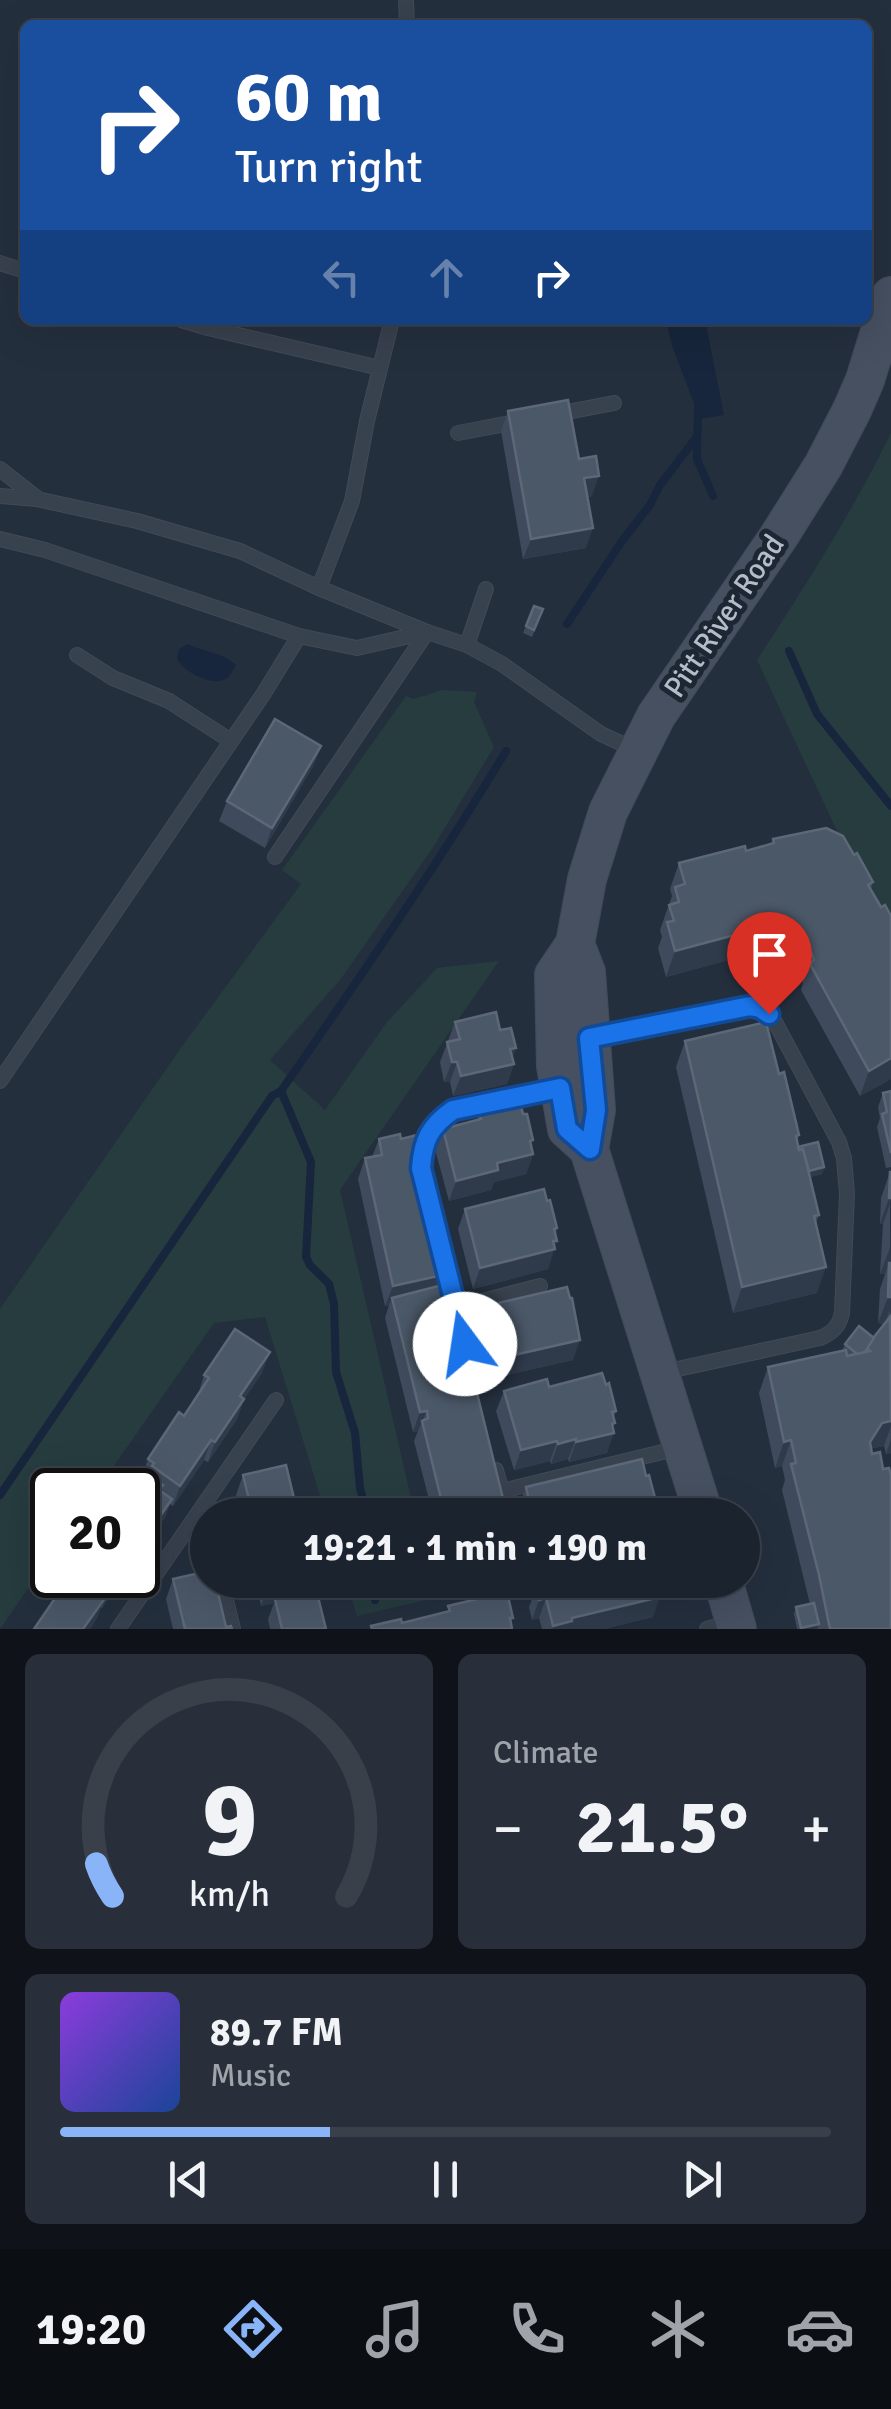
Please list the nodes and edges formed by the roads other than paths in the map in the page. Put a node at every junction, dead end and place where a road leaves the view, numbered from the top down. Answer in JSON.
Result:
{"nodes":[{"id":1,"x":891,"y":296,"type":"edge"},
{"id":2,"x":198,"y":325,"type":"edge"},
{"id":3,"x":391,"y":325,"type":"edge"},
{"id":4,"x":380,"y":368,"type":"junction"},
{"id":5,"x":614,"y":403,"type":"dead end"},
{"id":6,"x":458,"y":432,"type":"dead end"},
{"id":7,"x":0,"y":469,"type":"edge"},
{"id":8,"x":0,"y":496,"type":"edge"},
{"id":9,"x":37,"y":499,"type":"junction"},
{"id":10,"x":0,"y":539,"type":"edge"},
{"id":11,"x":319,"y":588,"type":"junction"},
{"id":12,"x":486,"y":589,"type":"dead end"},
{"id":13,"x":428,"y":632,"type":"junction"},
{"id":14,"x":299,"y":636,"type":"junction"},
{"id":15,"x":467,"y":645,"type":"junction"},
{"id":16,"x":77,"y":655,"type":"dead end"},
{"id":17,"x":231,"y":741,"type":"junction"},
{"id":18,"x":638,"y":751,"type":"junction"},
{"id":19,"x":275,"y":857,"type":"dead end"},
{"id":20,"x":575,"y":944,"type":"junction"},
{"id":21,"x":589,"y":1038,"type":"junction"},
{"id":22,"x":0,"y":1082,"type":"edge"},
{"id":23,"x":560,"y":1088,"type":"junction"},
{"id":24,"x":590,"y":1149,"type":"junction"},
{"id":25,"x":425,"y":1185,"type":"edge"},
{"id":26,"x":438,"y":1238,"type":"edge"},
{"id":27,"x":540,"y":1286,"type":"dead end"},
{"id":28,"x":456,"y":1308,"type":"junction"},
{"id":29,"x":460,"y":1326,"type":"edge"},
{"id":30,"x":661,"y":1373,"type":"junction"},
{"id":31,"x":276,"y":1400,"type":"dead end"},
{"id":32,"x":684,"y":1447,"type":"junction"},
{"id":33,"x":492,"y":1455,"type":"edge"},
{"id":34,"x":502,"y":1492,"type":"junction"},
{"id":35,"x":209,"y":1498,"type":"edge"},
{"id":36,"x":504,"y":1498,"type":"edge"},
{"id":37,"x":699,"y":1498,"type":"edge"},
{"id":38,"x":190,"y":1525,"type":"edge"},
{"id":39,"x":225,"y":1598,"type":"edge"},
{"id":40,"x":724,"y":1598,"type":"edge"},
{"id":41,"x":726,"y":1626,"type":"edge"},
{"id":42,"x":118,"y":1629,"type":"edge"},
{"id":43,"x":233,"y":1629,"type":"edge"}],
"edges":[{"from":1,"to":18,"type":"main road","name":"Pitt River Road"},
{"from":2,"to":4,"type":"lane"},
{"from":3,"to":4,"type":"lane"},
{"from":4,"to":11,"type":"lane"},
{"from":5,"to":6,"type":"lane"},
{"from":7,"to":9,"type":"lane"},
{"from":8,"to":9,"type":"lane"},
{"from":9,"to":11,"type":"lane"},
{"from":10,"to":14,"type":"lane"},
{"from":11,"to":13,"type":"lane"},
{"from":12,"to":15,"type":"lane"},
{"from":13,"to":14,"type":"lane"},
{"from":13,"to":15,"type":"lane"},
{"from":13,"to":19,"type":"lane"},
{"from":14,"to":17,"type":"lane"},
{"from":15,"to":18,"type":"lane"},
{"from":16,"to":17,"type":"lane"},
{"from":17,"to":22,"type":"lane"},
{"from":18,"to":20,"type":"main road","name":"Pitt River Road"},
{"from":20,"to":21,"type":"main road","name":"Pitt River Road"},
{"from":20,"to":23,"type":"main road","name":"Pitt River Road"},
{"from":21,"to":24,"type":"main road","name":"Pitt River Road"},
{"from":21,"to":30,"type":"lane"},
{"from":23,"to":24,"type":"main road","name":"Pitt River Road"},
{"from":23,"to":25,"type":"lane"},
{"from":24,"to":30,"type":"main road","name":"Pitt River Road"},
{"from":26,"to":28,"type":"lane"},
{"from":27,"to":28,"type":"lane"},
{"from":28,"to":29,"type":"lane"},
{"from":30,"to":32,"type":"main road","name":"Pitt River Road"},
{"from":31,"to":35,"type":"lane"},
{"from":32,"to":34,"type":"lane"},
{"from":32,"to":37,"type":"main road","name":"Pitt River Road"},
{"from":33,"to":34,"type":"lane"},
{"from":34,"to":36,"type":"lane"},
{"from":38,"to":42,"type":"lane"},
{"from":39,"to":43,"type":"lane"},
{"from":40,"to":41,"type":"main road"}]}
